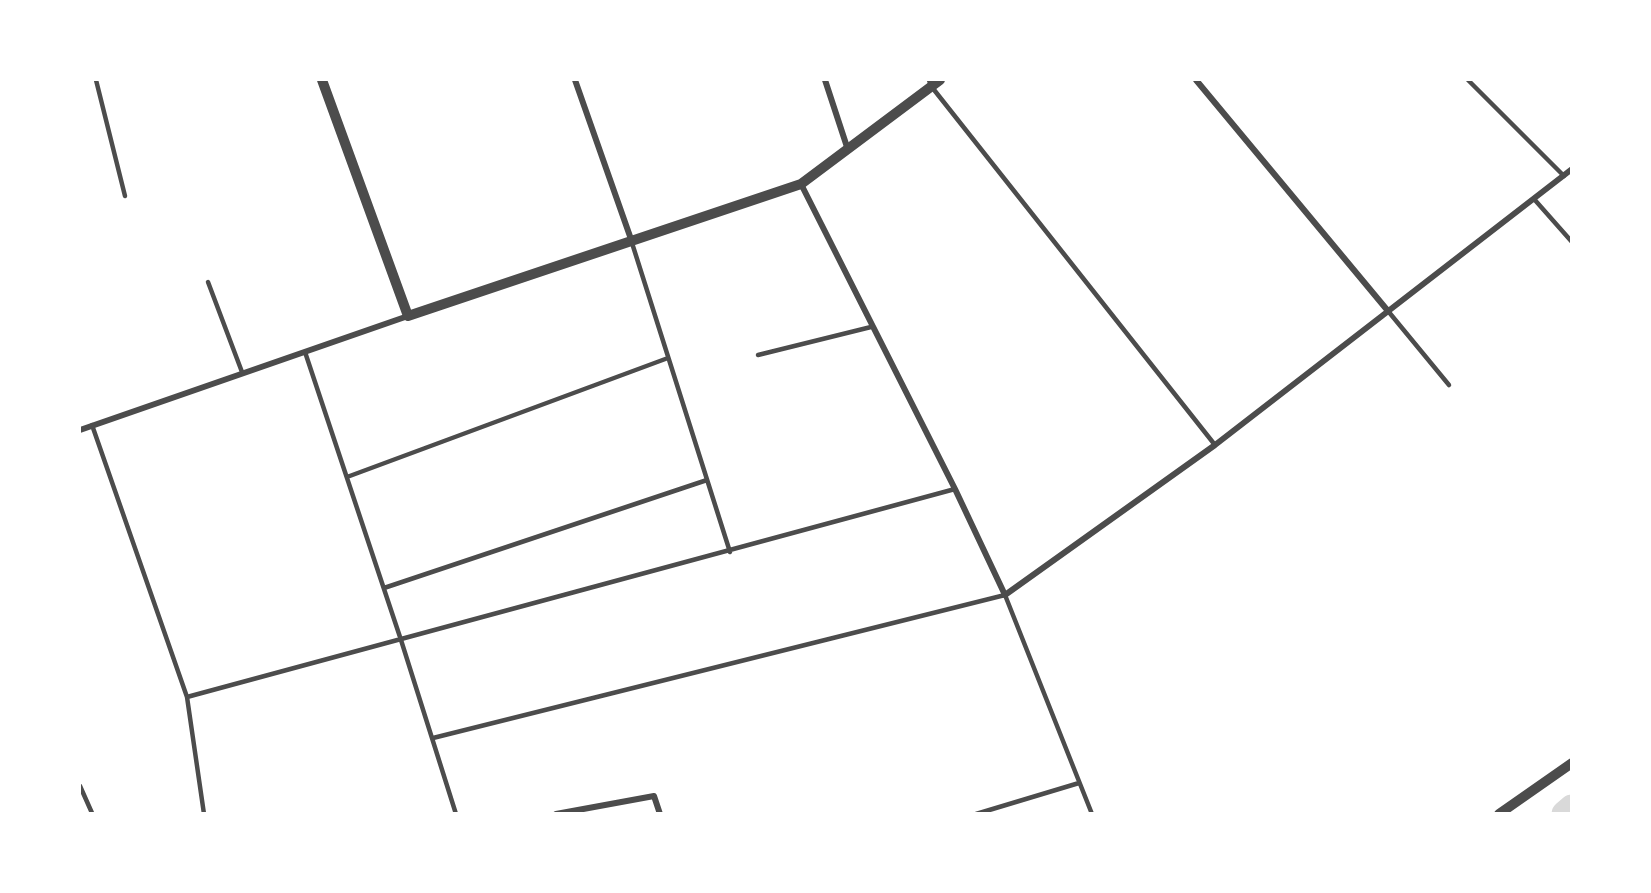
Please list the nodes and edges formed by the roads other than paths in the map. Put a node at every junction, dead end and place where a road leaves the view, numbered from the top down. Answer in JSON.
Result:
{"nodes":[{"id":1,"x":96,"y":80,"type":"edge"},
{"id":2,"x":322,"y":80,"type":"edge"},
{"id":3,"x":575,"y":80,"type":"edge"},
{"id":4,"x":825,"y":80,"type":"edge"},
{"id":5,"x":1196,"y":80,"type":"edge"},
{"id":6,"x":1468,"y":80,"type":"edge"},
{"id":7,"x":933,"y":82,"type":"edge"},
{"id":8,"x":848,"y":150,"type":"junction"},
{"id":9,"x":1572,"y":169,"type":"edge"},
{"id":10,"x":1564,"y":176,"type":"junction"},
{"id":11,"x":801,"y":184,"type":"junction"},
{"id":12,"x":125,"y":196,"type":"dead end"},
{"id":13,"x":1534,"y":200,"type":"junction"},
{"id":14,"x":1572,"y":242,"type":"edge"},
{"id":15,"x":632,"y":243,"type":"junction"},
{"id":16,"x":208,"y":282,"type":"dead end"},
{"id":17,"x":1388,"y":311,"type":"junction"},
{"id":18,"x":408,"y":316,"type":"junction"},
{"id":19,"x":871,"y":327,"type":"junction"},
{"id":20,"x":305,"y":352,"type":"junction"},
{"id":21,"x":758,"y":355,"type":"dead end"},
{"id":22,"x":669,"y":358,"type":"junction"},
{"id":23,"x":242,"y":372,"type":"junction"},
{"id":24,"x":1449,"y":385,"type":"dead end"},
{"id":25,"x":92,"y":425,"type":"junction"},
{"id":26,"x":80,"y":430,"type":"edge"},
{"id":27,"x":1215,"y":445,"type":"junction"},
{"id":28,"x":347,"y":477,"type":"junction"},
{"id":29,"x":707,"y":480,"type":"junction"},
{"id":30,"x":955,"y":489,"type":"junction"},
{"id":31,"x":730,"y":552,"type":"junction"},
{"id":32,"x":384,"y":588,"type":"junction"},
{"id":33,"x":1005,"y":595,"type":"junction"},
{"id":34,"x":401,"y":640,"type":"junction"},
{"id":35,"x":187,"y":698,"type":"junction"},
{"id":36,"x":433,"y":738,"type":"junction"},
{"id":37,"x":1572,"y":763,"type":"edge"},
{"id":38,"x":1079,"y":783,"type":"junction"},
{"id":39,"x":80,"y":786,"type":"edge"},
{"id":40,"x":92,"y":813,"type":"edge"},
{"id":41,"x":204,"y":813,"type":"edge"},
{"id":42,"x":456,"y":813,"type":"edge"},
{"id":43,"x":556,"y":813,"type":"edge"},
{"id":44,"x":660,"y":813,"type":"edge"},
{"id":45,"x":976,"y":813,"type":"edge"},
{"id":46,"x":1092,"y":813,"type":"edge"},
{"id":47,"x":1499,"y":813,"type":"edge"}],
"edges":[{"from":1,"to":12,"type":"lane"},
{"from":2,"to":18,"type":"street"},
{"from":3,"to":15,"type":"street"},
{"from":4,"to":8,"type":"street"},
{"from":5,"to":17,"type":"street"},
{"from":6,"to":10,"type":"lane"},
{"from":7,"to":8,"type":"street"},
{"from":7,"to":27,"type":"lane"},
{"from":8,"to":11,"type":"street"},
{"from":9,"to":10,"type":"street"},
{"from":10,"to":13,"type":"street"},
{"from":11,"to":15,"type":"street"},
{"from":11,"to":19,"type":"street"},
{"from":13,"to":14,"type":"lane"},
{"from":13,"to":17,"type":"street"},
{"from":15,"to":18,"type":"street"},
{"from":15,"to":22,"type":"lane"},
{"from":16,"to":23,"type":"lane"},
{"from":17,"to":24,"type":"lane"},
{"from":17,"to":27,"type":"street"},
{"from":18,"to":20,"type":"street"},
{"from":19,"to":21,"type":"lane"},
{"from":19,"to":30,"type":"street"},
{"from":20,"to":23,"type":"street"},
{"from":20,"to":28,"type":"lane"},
{"from":22,"to":28,"type":"lane"},
{"from":22,"to":29,"type":"lane"},
{"from":23,"to":25,"type":"street"},
{"from":25,"to":26,"type":"street"},
{"from":25,"to":35,"type":"lane"},
{"from":27,"to":33,"type":"street"},
{"from":28,"to":32,"type":"lane"},
{"from":29,"to":31,"type":"lane"},
{"from":29,"to":32,"type":"lane"},
{"from":30,"to":31,"type":"lane"},
{"from":30,"to":33,"type":"street"},
{"from":31,"to":34,"type":"lane"},
{"from":32,"to":34,"type":"lane"},
{"from":33,"to":36,"type":"lane"},
{"from":33,"to":38,"type":"lane"},
{"from":34,"to":35,"type":"lane"},
{"from":34,"to":36,"type":"lane"},
{"from":35,"to":41,"type":"lane"},
{"from":36,"to":42,"type":"lane"},
{"from":37,"to":47,"type":"street"},
{"from":38,"to":45,"type":"lane"},
{"from":38,"to":46,"type":"lane"},
{"from":39,"to":40,"type":"lane"},
{"from":43,"to":44,"type":"street"}]}
